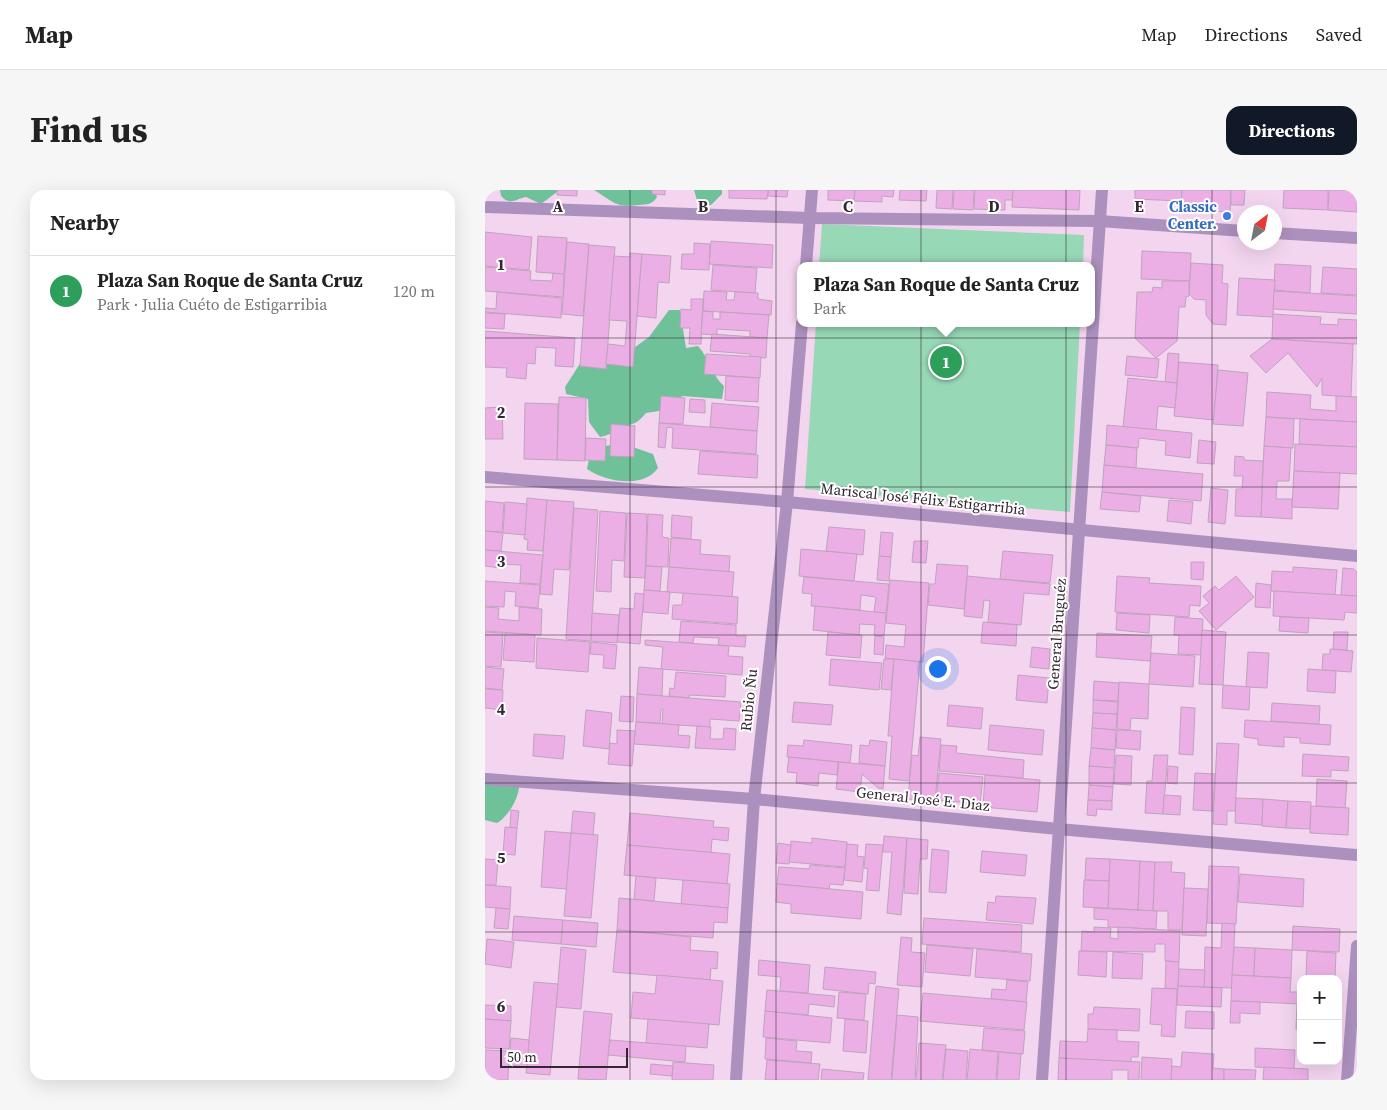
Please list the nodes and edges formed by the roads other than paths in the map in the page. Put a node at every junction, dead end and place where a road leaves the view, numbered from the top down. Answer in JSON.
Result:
{"nodes":[{"id":1,"x":812,"y":190,"type":"edge"},
{"id":2,"x":1102,"y":190,"type":"edge"},
{"id":3,"x":485,"y":207,"type":"edge"},
{"id":4,"x":810,"y":218,"type":"junction"},
{"id":5,"x":1099,"y":221,"type":"junction"},
{"id":6,"x":1237,"y":230,"type":"edge"},
{"id":7,"x":1282,"y":233,"type":"edge"},
{"id":8,"x":1357,"y":238,"type":"edge"},
{"id":9,"x":807,"y":262,"type":"edge"},
{"id":10,"x":1095,"y":290,"type":"edge"},
{"id":11,"x":802,"y":327,"type":"edge"},
{"id":12,"x":1093,"y":327,"type":"edge"},
{"id":13,"x":485,"y":477,"type":"edge"},
{"id":14,"x":787,"y":502,"type":"junction"},
{"id":15,"x":1081,"y":531,"type":"junction"},
{"id":16,"x":1357,"y":556,"type":"edge"},
{"id":17,"x":485,"y":779,"type":"edge"},
{"id":18,"x":754,"y":798,"type":"junction"},
{"id":19,"x":1058,"y":829,"type":"junction"},
{"id":20,"x":1357,"y":855,"type":"edge"},
{"id":21,"x":1357,"y":946,"type":"edge"},
{"id":22,"x":735,"y":1080,"type":"edge"},
{"id":23,"x":1042,"y":1080,"type":"edge"},
{"id":24,"x":1347,"y":1080,"type":"edge"}],
"edges":[{"from":1,"to":4,"type":"street"},
{"from":2,"to":5,"type":"street","name":"General Bruguéz"},
{"from":3,"to":4,"type":"street"},
{"from":4,"to":5,"type":"street"},
{"from":4,"to":9,"type":"street"},
{"from":5,"to":6,"type":"street"},
{"from":5,"to":10,"type":"street","name":"General Bruguéz"},
{"from":7,"to":8,"type":"street"},
{"from":11,"to":14,"type":"street","name":"Rubio Ñu"},
{"from":12,"to":15,"type":"street","name":"General Bruguéz"},
{"from":13,"to":14,"type":"street","name":"Mariscal José Félix Estigarribia"},
{"from":14,"to":15,"type":"street","name":"Mariscal José Félix Estigarribia"},
{"from":14,"to":18,"type":"street","name":"Rubio Ñu"},
{"from":15,"to":16,"type":"street","name":"Mariscal José Félix Estigarribia"},
{"from":15,"to":19,"type":"street","name":"General Bruguéz"},
{"from":17,"to":18,"type":"street","name":"General José E. Diaz"},
{"from":18,"to":19,"type":"street","name":"General José E. Diaz"},
{"from":18,"to":22,"type":"street","name":"Rubio Ñu"},
{"from":19,"to":20,"type":"street","name":"General José E. Diaz"},
{"from":19,"to":23,"type":"street","name":"General Bruguéz"},
{"from":21,"to":24,"type":"street"}]}
